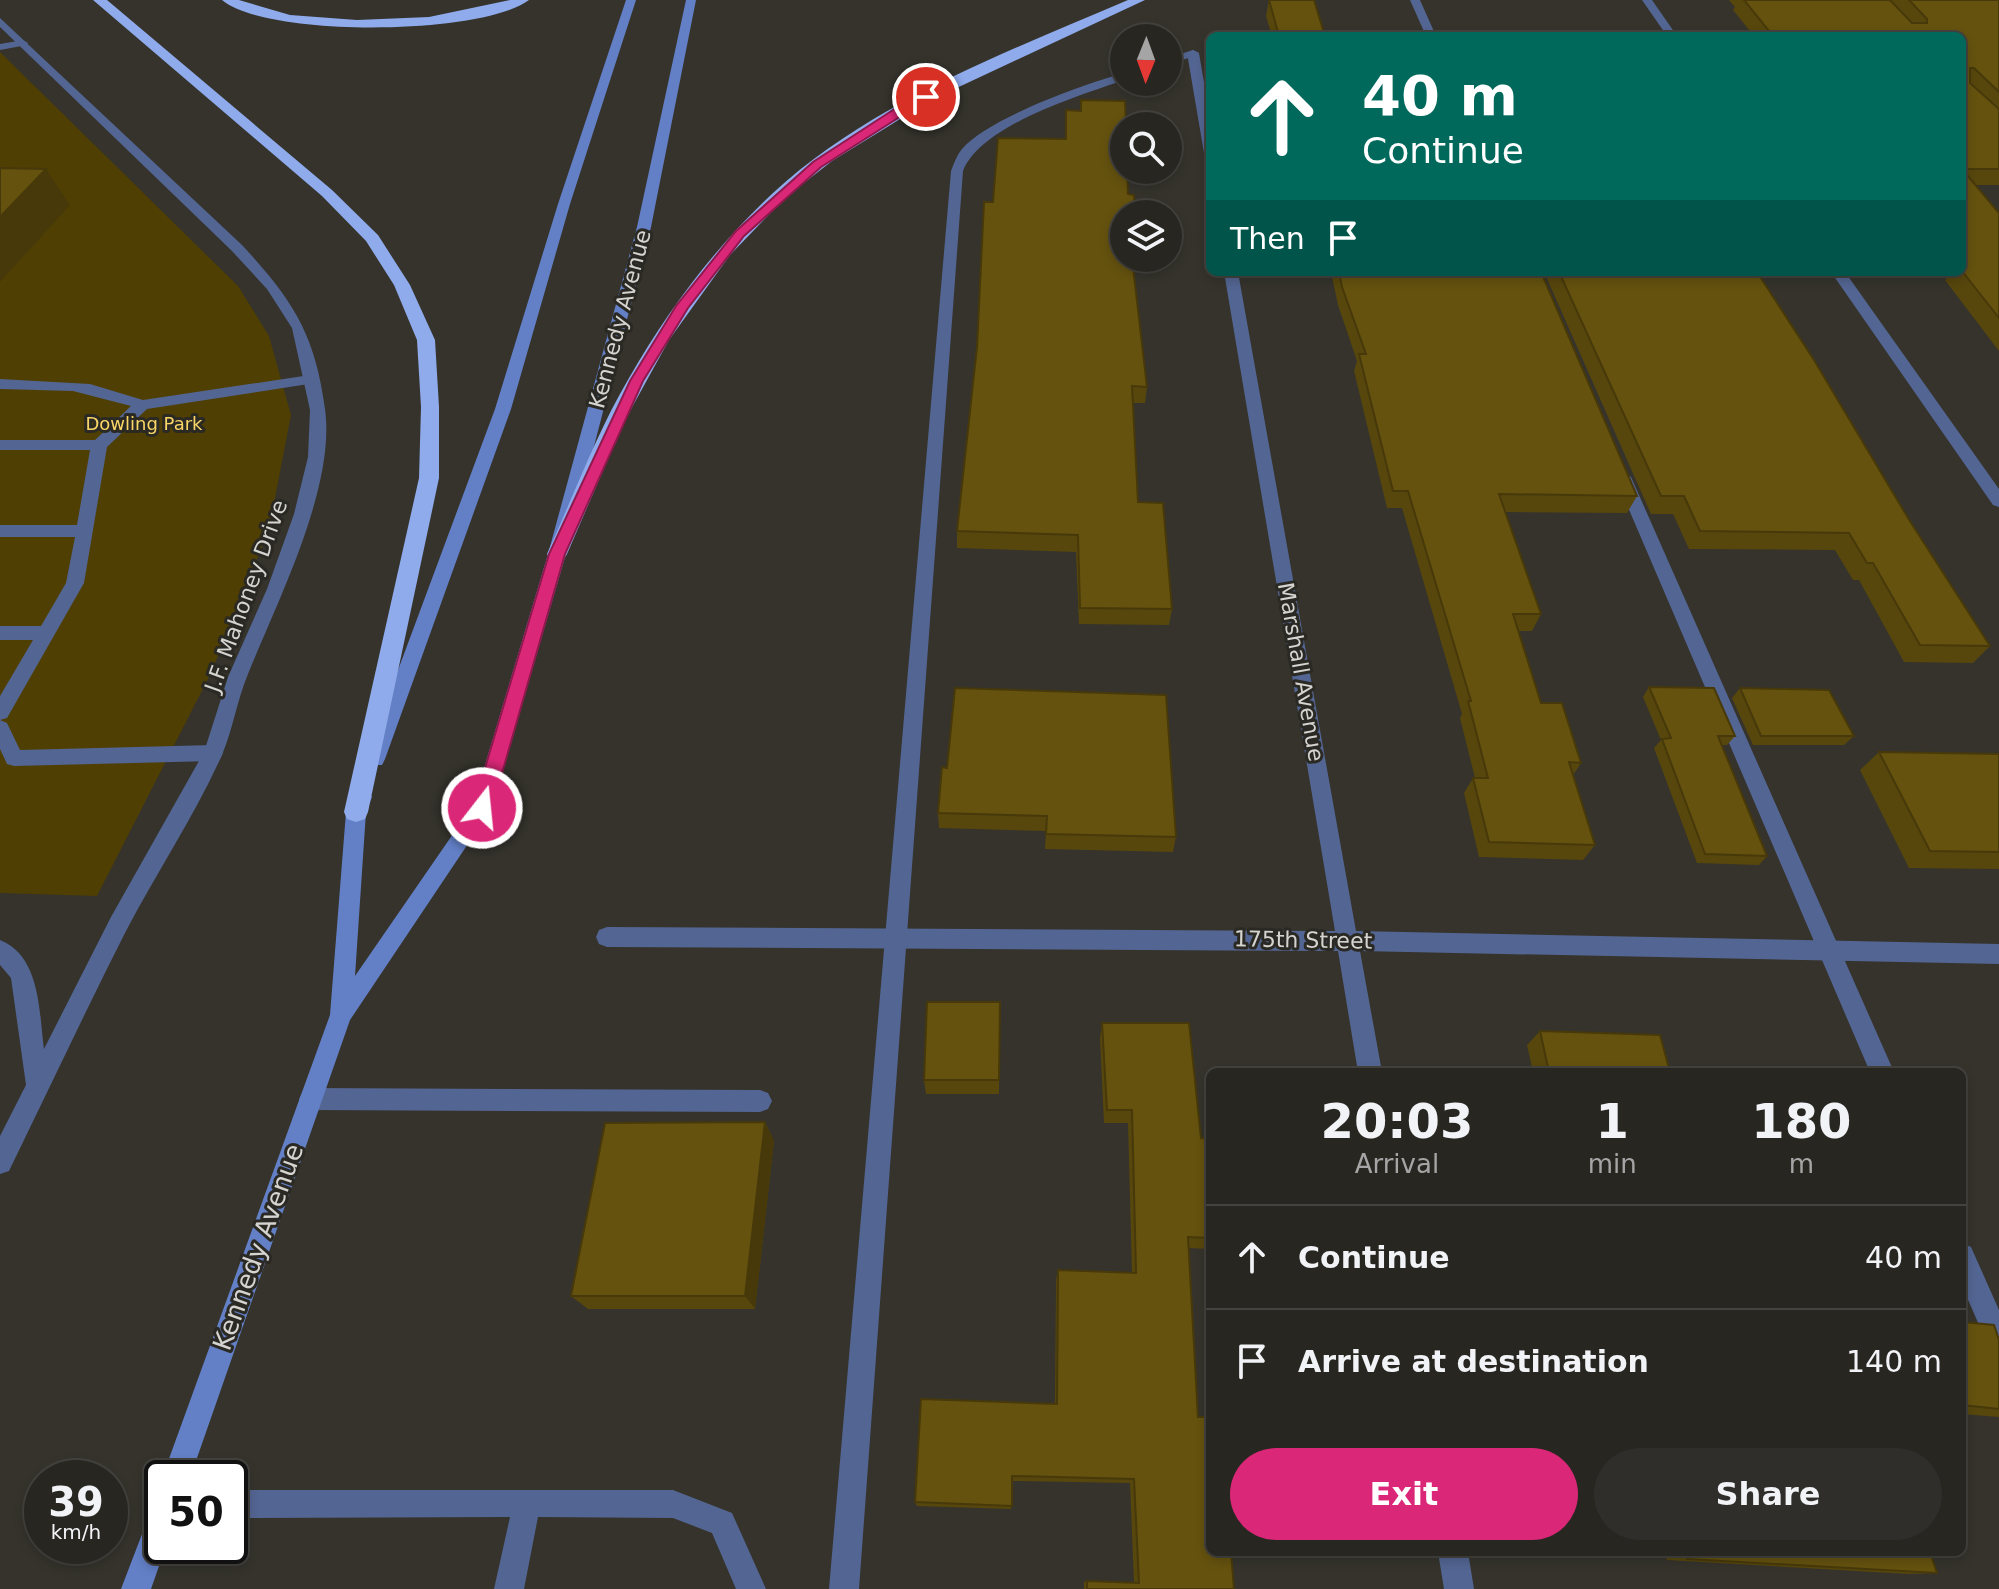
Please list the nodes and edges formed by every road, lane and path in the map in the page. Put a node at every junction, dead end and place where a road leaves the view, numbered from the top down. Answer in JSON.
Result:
{"nodes":[{"id":1,"x":99,"y":0,"type":"edge"},
{"id":2,"x":228,"y":0,"type":"edge"},
{"id":3,"x":523,"y":0,"type":"edge"},
{"id":4,"x":631,"y":0,"type":"edge"},
{"id":5,"x":691,"y":0,"type":"edge"},
{"id":6,"x":1139,"y":0,"type":"edge"},
{"id":7,"x":1415,"y":0,"type":"edge"},
{"id":8,"x":1647,"y":0,"type":"edge"},
{"id":9,"x":0,"y":21,"type":"edge"},
{"id":10,"x":1429,"y":32,"type":"edge"},
{"id":11,"x":1669,"y":32,"type":"edge"},
{"id":12,"x":23,"y":43,"type":"junction"},
{"id":13,"x":0,"y":47,"type":"edge"},
{"id":14,"x":1182,"y":57,"type":"edge"},
{"id":15,"x":1110,"y":82,"type":"edge"},
{"id":16,"x":1206,"y":129,"type":"edge"},
{"id":17,"x":1232,"y":276,"type":"edge"},
{"id":18,"x":1841,"y":276,"type":"edge"},
{"id":19,"x":310,"y":380,"type":"junction"},
{"id":20,"x":0,"y":384,"type":"edge"},
{"id":21,"x":142,"y":405,"type":"junction"},
{"id":22,"x":0,"y":445,"type":"edge"},
{"id":23,"x":99,"y":445,"type":"junction"},
{"id":24,"x":1615,"y":460,"type":"edge"},
{"id":25,"x":1999,"y":501,"type":"edge"},
{"id":26,"x":0,"y":531,"type":"edge"},
{"id":27,"x":84,"y":531,"type":"junction"},
{"id":28,"x":557,"y":554,"type":"junction"},
{"id":29,"x":0,"y":633,"type":"edge"},
{"id":30,"x":46,"y":633,"type":"junction"},
{"id":31,"x":0,"y":713,"type":"edge"},
{"id":32,"x":0,"y":728,"type":"edge"},
{"id":33,"x":213,"y":753,"type":"junction"},
{"id":34,"x":7,"y":758,"type":"edge"},
{"id":35,"x":356,"y":812,"type":"junction"},
{"id":36,"x":894,"y":936,"type":"junction"},
{"id":37,"x":607,"y":937,"type":"dead end"},
{"id":38,"x":1348,"y":941,"type":"junction"},
{"id":39,"x":0,"y":950,"type":"edge"},
{"id":40,"x":1829,"y":951,"type":"junction"},
{"id":41,"x":1999,"y":954,"type":"edge"},
{"id":42,"x":341,"y":1015,"type":"junction"},
{"id":43,"x":1369,"y":1068,"type":"edge"},
{"id":44,"x":1880,"y":1068,"type":"edge"},
{"id":45,"x":38,"y":1086,"type":"junction"},
{"id":46,"x":311,"y":1099,"type":"junction"},
{"id":47,"x":760,"y":1101,"type":"dead end"},
{"id":48,"x":0,"y":1162,"type":"edge"},
{"id":49,"x":1966,"y":1265,"type":"edge"},
{"id":50,"x":1999,"y":1341,"type":"edge"},
{"id":51,"x":182,"y":1460,"type":"edge"},
{"id":52,"x":527,"y":1503,"type":"junction"},
{"id":53,"x":248,"y":1504,"type":"edge"},
{"id":54,"x":1454,"y":1556,"type":"edge"},
{"id":55,"x":145,"y":1564,"type":"edge"},
{"id":56,"x":136,"y":1589,"type":"edge"},
{"id":57,"x":509,"y":1589,"type":"edge"},
{"id":58,"x":751,"y":1589,"type":"edge"},
{"id":59,"x":844,"y":1589,"type":"edge"},
{"id":60,"x":1459,"y":1589,"type":"edge"}],
"edges":[{"from":1,"to":35,"type":"highway"},
{"from":2,"to":3,"type":"highway"},
{"from":4,"to":35,"type":"main road","name":"Kennedy Avenue"},
{"from":5,"to":28,"type":"main road","name":"Kennedy Avenue"},
{"from":6,"to":28,"type":"highway"},
{"from":7,"to":10,"type":"street"},
{"from":8,"to":11,"type":"street"},
{"from":9,"to":12,"type":"street","name":"J.F. Mahoney Drive"},
{"from":12,"to":13,"type":"street"},
{"from":12,"to":19,"type":"street","name":"J.F. Mahoney Drive"},
{"from":14,"to":16,"type":"street"},
{"from":15,"to":36,"type":"street"},
{"from":17,"to":38,"type":"street","name":"Marshall Avenue"},
{"from":18,"to":25,"type":"street"},
{"from":19,"to":21,"type":"street"},
{"from":19,"to":33,"type":"street","name":"J.F. Mahoney Drive"},
{"from":20,"to":21,"type":"street"},
{"from":21,"to":23,"type":"street"},
{"from":22,"to":23,"type":"street"},
{"from":23,"to":27,"type":"street"},
{"from":24,"to":40,"type":"street"},
{"from":26,"to":27,"type":"street"},
{"from":27,"to":30,"type":"street"},
{"from":28,"to":42,"type":"main road","name":"Kennedy Avenue"},
{"from":29,"to":30,"type":"street"},
{"from":30,"to":31,"type":"street"},
{"from":32,"to":34,"type":"street"},
{"from":33,"to":34,"type":"street"},
{"from":33,"to":45,"type":"street","name":"J.F. Mahoney Drive"},
{"from":35,"to":42,"type":"main road","name":"Kennedy Avenue"},
{"from":36,"to":37,"type":"street","name":"175th Street"},
{"from":36,"to":38,"type":"street","name":"175th Street"},
{"from":36,"to":59,"type":"street"},
{"from":38,"to":40,"type":"street","name":"175th Street"},
{"from":38,"to":43,"type":"street","name":"Marshall Avenue"},
{"from":39,"to":45,"type":"street"},
{"from":40,"to":41,"type":"street","name":"175th Street"},
{"from":40,"to":44,"type":"street"},
{"from":42,"to":46,"type":"main road","name":"Kennedy Avenue"},
{"from":45,"to":48,"type":"street","name":"J.F. Mahoney Drive"},
{"from":46,"to":47,"type":"street"},
{"from":46,"to":51,"type":"main road","name":"Kennedy Avenue"},
{"from":49,"to":50,"type":"street"},
{"from":52,"to":53,"type":"street"},
{"from":52,"to":57,"type":"street"},
{"from":52,"to":58,"type":"street"},
{"from":54,"to":60,"type":"street"},
{"from":55,"to":56,"type":"main road"}]}
